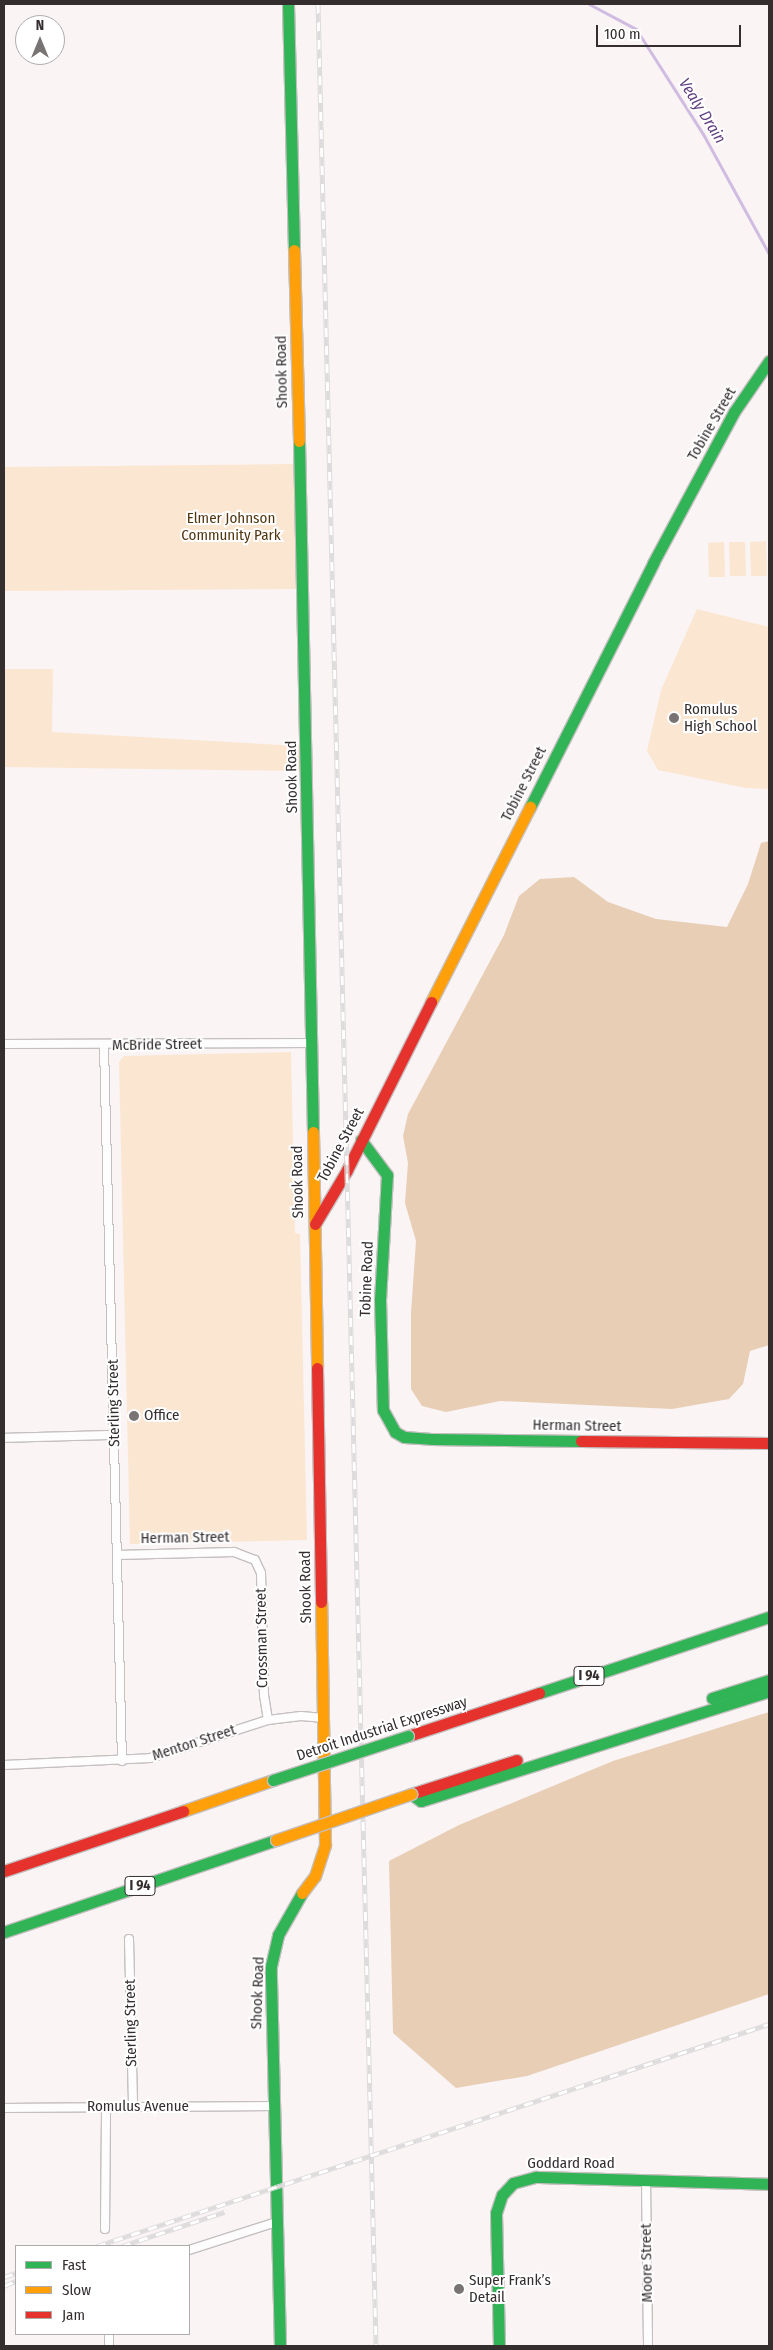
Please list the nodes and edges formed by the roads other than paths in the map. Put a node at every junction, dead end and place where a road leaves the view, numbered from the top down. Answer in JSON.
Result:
{"nodes":[{"id":1,"x":288,"y":4,"type":"edge"},
{"id":2,"x":769,"y":362,"type":"edge"},
{"id":3,"x":310,"y":1043,"type":"junction"},
{"id":4,"x":4,"y":1044,"type":"edge"},
{"id":5,"x":104,"y":1045,"type":"junction"},
{"id":6,"x":361,"y":1140,"type":"junction"},
{"id":7,"x":314,"y":1225,"type":"junction"},
{"id":8,"x":389,"y":1426,"type":"joint"},
{"id":9,"x":114,"y":1436,"type":"junction"},
{"id":10,"x":4,"y":1438,"type":"edge"},
{"id":11,"x":769,"y":1443,"type":"edge"},
{"id":12,"x":117,"y":1555,"type":"junction"},
{"id":13,"x":253,"y":1558,"type":"joint"},
{"id":14,"x":769,"y":1616,"type":"edge"},
{"id":15,"x":769,"y":1680,"type":"edge"},
{"id":16,"x":769,"y":1691,"type":"edge"},
{"id":17,"x":324,"y":1718,"type":"junction"},
{"id":18,"x":268,"y":1720,"type":"junction"},
{"id":19,"x":122,"y":1761,"type":"junction"},
{"id":20,"x":4,"y":1765,"type":"edge"},
{"id":21,"x":411,"y":1794,"type":"junction"},
{"id":22,"x":4,"y":1870,"type":"edge"},
{"id":23,"x":4,"y":1932,"type":"edge"},
{"id":24,"x":129,"y":1939,"type":"dead end"},
{"id":25,"x":273,"y":2106,"type":"junction"},
{"id":26,"x":4,"y":2108,"type":"edge"},
{"id":27,"x":106,"y":2108,"type":"junction"},
{"id":28,"x":133,"y":2108,"type":"junction"},
{"id":29,"x":646,"y":2180,"type":"junction"},
{"id":30,"x":769,"y":2184,"type":"edge"},
{"id":31,"x":276,"y":2222,"type":"junction"},
{"id":32,"x":105,"y":2229,"type":"dead end"},
{"id":33,"x":190,"y":2250,"type":"edge"},
{"id":34,"x":280,"y":2346,"type":"edge"},
{"id":35,"x":499,"y":2346,"type":"edge"},
{"id":36,"x":648,"y":2346,"type":"edge"}],
"edges":[{"from":1,"to":3,"type":"main road","name":"Shook Road"},
{"from":2,"to":6,"type":"main road","name":"Tobine Street"},
{"from":3,"to":5,"type":"street","name":"McBride Street"},
{"from":3,"to":7,"type":"main road","name":"Shook Road"},
{"from":4,"to":5,"type":"street","name":"McBride Street"},
{"from":5,"to":9,"type":"street","name":"Sterling Street"},
{"from":6,"to":7,"type":"main road","name":"Tobine Street"},
{"from":6,"to":8,"type":"main road","name":"Tobine Road"},
{"from":7,"to":17,"type":"main road","name":"Shook Road"},
{"from":8,"to":11,"type":"main road","name":"Herman Street"},
{"from":9,"to":10,"type":"street"},
{"from":9,"to":12,"type":"street","name":"Sterling Street"},
{"from":12,"to":13,"type":"street","name":"Herman Street"},
{"from":12,"to":19,"type":"street","name":"Sterling Street"},
{"from":13,"to":18,"type":"street","name":"Crossman Street"},
{"from":14,"to":22,"type":"main road","name":"Detroit Industrial Expressway","number":"I 94","bridge":true},
{"from":15,"to":21,"type":"main road","number":"I 94"},
{"from":16,"to":21,"type":"main road"},
{"from":17,"to":18,"type":"street","name":"Menton Street"},
{"from":17,"to":25,"type":"main road","name":"Shook Road"},
{"from":18,"to":19,"type":"street","name":"Menton Street"},
{"from":19,"to":20,"type":"street","name":"Menton Street"},
{"from":21,"to":23,"type":"main road","number":"I 94","bridge":true},
{"from":24,"to":28,"type":"street","name":"Sterling Street"},
{"from":25,"to":28,"type":"street","name":"Romulus Avenue"},
{"from":25,"to":31,"type":"main road","name":"Shook Road"},
{"from":26,"to":27,"type":"street","name":"Romulus Avenue"},
{"from":27,"to":28,"type":"street","name":"Romulus Avenue"},
{"from":27,"to":32,"type":"street"},
{"from":29,"to":30,"type":"main road","name":"Goddard Road"},
{"from":29,"to":35,"type":"main road","name":"Goddard Road"},
{"from":29,"to":36,"type":"street","name":"Moore Street"},
{"from":31,"to":33,"type":"street"},
{"from":31,"to":34,"type":"main road","name":"Shook Road"}]}
